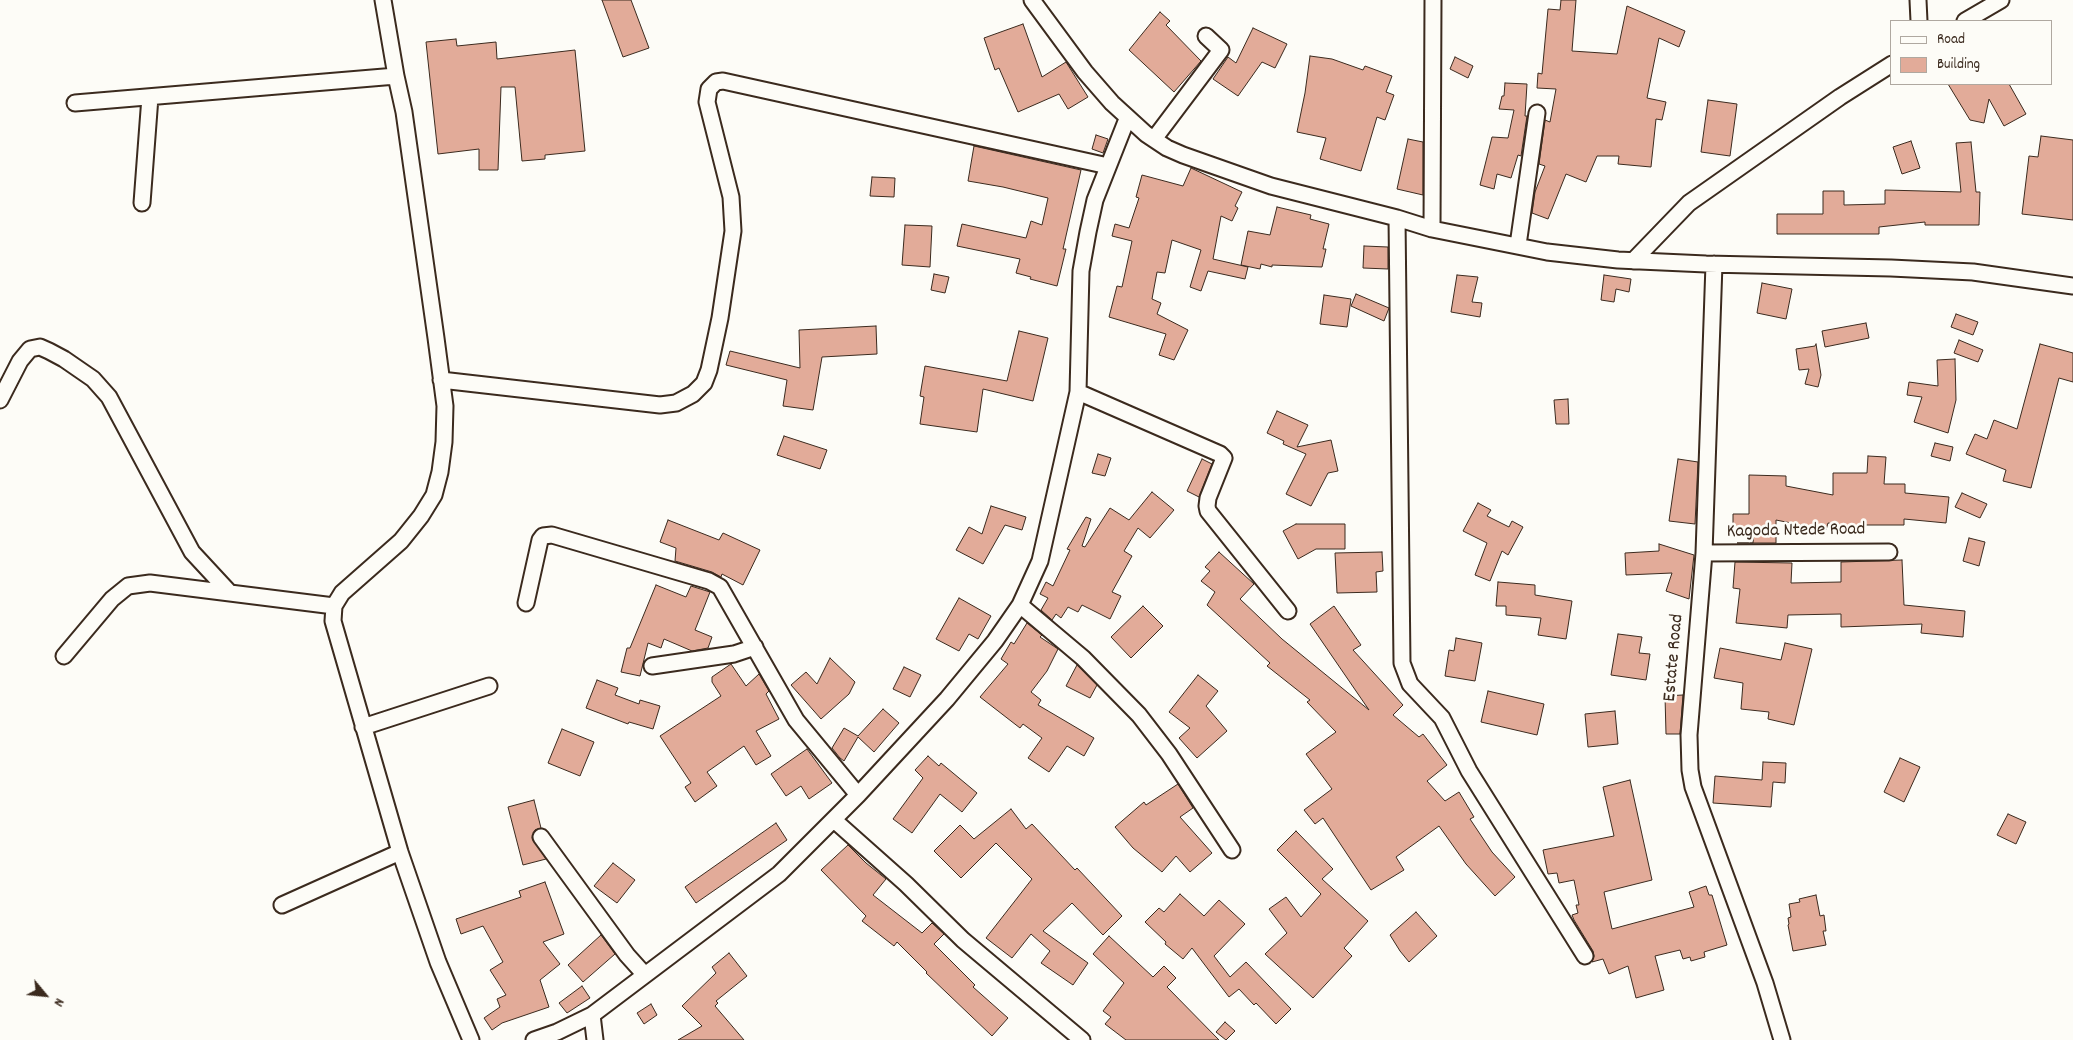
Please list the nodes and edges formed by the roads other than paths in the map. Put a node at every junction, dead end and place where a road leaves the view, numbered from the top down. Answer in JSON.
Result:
{"nodes":[{"id":1,"x":383,"y":0,"type":"edge"},
{"id":2,"x":1032,"y":0,"type":"edge"},
{"id":3,"x":1433,"y":0,"type":"edge"},
{"id":4,"x":1918,"y":0,"type":"edge"},
{"id":5,"x":2001,"y":0,"type":"edge"},
{"id":6,"x":1919,"y":20,"type":"edge"},
{"id":7,"x":1966,"y":20,"type":"edge"},
{"id":8,"x":1206,"y":36,"type":"dead end"},
{"id":9,"x":1890,"y":65,"type":"edge"},
{"id":10,"x":396,"y":76,"type":"junction"},
{"id":11,"x":150,"y":97,"type":"junction"},
{"id":12,"x":75,"y":103,"type":"dead end"},
{"id":13,"x":1537,"y":113,"type":"dead end"},
{"id":14,"x":1127,"y":119,"type":"junction"},
{"id":15,"x":1154,"y":139,"type":"junction"},
{"id":16,"x":1108,"y":166,"type":"junction"},
{"id":17,"x":142,"y":203,"type":"dead end"},
{"id":18,"x":1397,"y":218,"type":"junction"},
{"id":19,"x":1432,"y":229,"type":"junction"},
{"id":20,"x":1518,"y":245,"type":"junction"},
{"id":21,"x":1633,"y":261,"type":"junction"},
{"id":22,"x":1714,"y":264,"type":"junction"},
{"id":23,"x":2073,"y":286,"type":"edge"},
{"id":24,"x":441,"y":380,"type":"junction"},
{"id":25,"x":1078,"y":392,"type":"junction"},
{"id":26,"x":0,"y":400,"type":"edge"},
{"id":27,"x":1889,"y":552,"type":"dead end"},
{"id":28,"x":1704,"y":553,"type":"junction"},
{"id":29,"x":230,"y":593,"type":"junction"},
{"id":30,"x":526,"y":603,"type":"dead end"},
{"id":31,"x":1020,"y":605,"type":"junction"},
{"id":32,"x":334,"y":606,"type":"junction"},
{"id":33,"x":1288,"y":611,"type":"dead end"},
{"id":34,"x":755,"y":648,"type":"junction"},
{"id":35,"x":64,"y":656,"type":"dead end"},
{"id":36,"x":652,"y":666,"type":"dead end"},
{"id":37,"x":489,"y":686,"type":"dead end"},
{"id":38,"x":363,"y":727,"type":"junction"},
{"id":39,"x":858,"y":795,"type":"junction"},
{"id":40,"x":834,"y":820,"type":"junction"},
{"id":41,"x":541,"y":837,"type":"dead end"},
{"id":42,"x":1232,"y":850,"type":"dead end"},
{"id":43,"x":400,"y":852,"type":"junction"},
{"id":44,"x":282,"y":905,"type":"dead end"},
{"id":45,"x":1585,"y":956,"type":"dead end"},
{"id":46,"x":645,"y":976,"type":"junction"},
{"id":47,"x":592,"y":1015,"type":"junction"},
{"id":48,"x":471,"y":1040,"type":"edge"},
{"id":49,"x":534,"y":1040,"type":"edge"},
{"id":50,"x":595,"y":1040,"type":"edge"},
{"id":51,"x":1082,"y":1040,"type":"edge"},
{"id":52,"x":1782,"y":1040,"type":"edge"}],
"edges":[{"from":1,"to":10,"type":"street"},
{"from":2,"to":14,"type":"street"},
{"from":3,"to":19,"type":"street"},
{"from":4,"to":6,"type":"street"},
{"from":5,"to":7,"type":"street"},
{"from":8,"to":15,"type":"street"},
{"from":9,"to":21,"type":"street"},
{"from":10,"to":11,"type":"street"},
{"from":10,"to":24,"type":"street"},
{"from":11,"to":12,"type":"street"},
{"from":11,"to":17,"type":"street"},
{"from":13,"to":20,"type":"street"},
{"from":14,"to":15,"type":"street"},
{"from":14,"to":16,"type":"street"},
{"from":15,"to":18,"type":"street"},
{"from":16,"to":24,"type":"street"},
{"from":16,"to":25,"type":"street"},
{"from":18,"to":19,"type":"street"},
{"from":18,"to":45,"type":"street"},
{"from":19,"to":20,"type":"street"},
{"from":20,"to":21,"type":"street"},
{"from":21,"to":22,"type":"street"},
{"from":22,"to":23,"type":"street"},
{"from":22,"to":28,"type":"street","name":"Estate Road"},
{"from":24,"to":32,"type":"street"},
{"from":25,"to":31,"type":"street"},
{"from":25,"to":33,"type":"street"},
{"from":26,"to":29,"type":"street"},
{"from":27,"to":28,"type":"street","name":"Kagoda Ntede Road"},
{"from":28,"to":52,"type":"street","name":"Estate Road"},
{"from":29,"to":32,"type":"street"},
{"from":29,"to":35,"type":"street"},
{"from":30,"to":34,"type":"street"},
{"from":31,"to":39,"type":"street"},
{"from":31,"to":42,"type":"street"},
{"from":32,"to":38,"type":"street"},
{"from":34,"to":36,"type":"street"},
{"from":34,"to":39,"type":"street"},
{"from":37,"to":38,"type":"street"},
{"from":38,"to":43,"type":"street"},
{"from":39,"to":40,"type":"street"},
{"from":40,"to":46,"type":"street"},
{"from":40,"to":51,"type":"street"},
{"from":41,"to":46,"type":"street"},
{"from":43,"to":44,"type":"street"},
{"from":43,"to":48,"type":"street"},
{"from":46,"to":47,"type":"street"},
{"from":47,"to":49,"type":"street"},
{"from":47,"to":50,"type":"street"}]}
